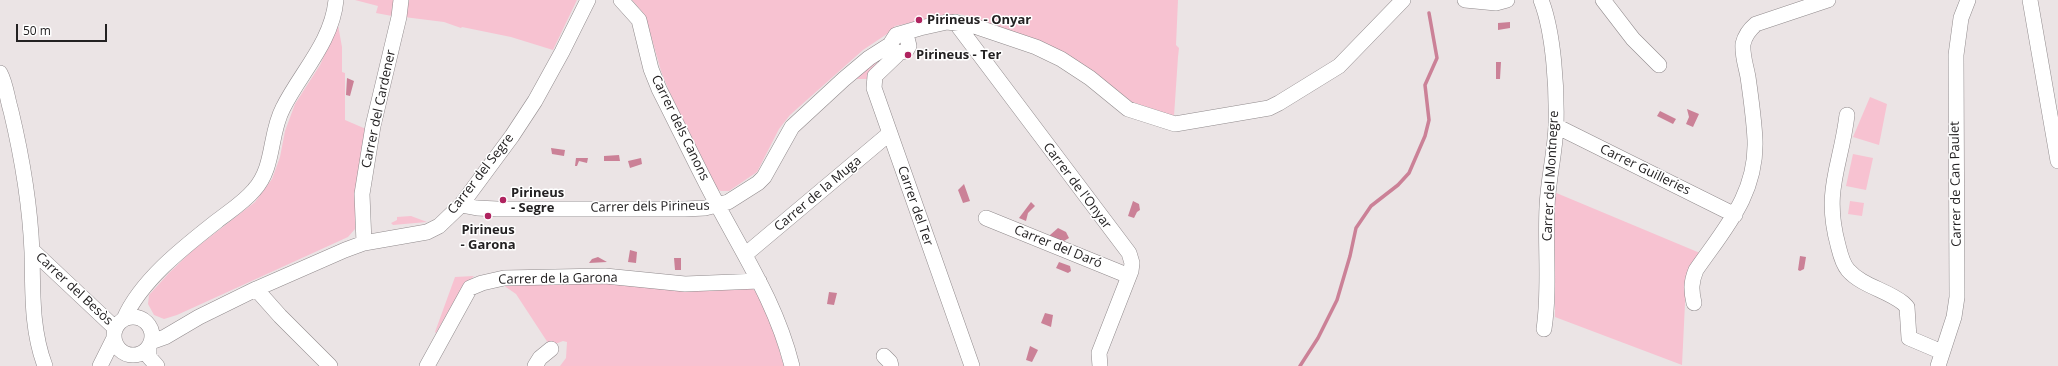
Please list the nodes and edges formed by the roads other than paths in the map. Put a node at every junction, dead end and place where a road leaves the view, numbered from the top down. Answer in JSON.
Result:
{"nodes":[{"id":1,"x":336,"y":0,"type":"edge"},
{"id":2,"x":401,"y":0,"type":"edge"},
{"id":3,"x":588,"y":0,"type":"edge"},
{"id":4,"x":621,"y":0,"type":"edge"},
{"id":5,"x":1403,"y":0,"type":"edge"},
{"id":6,"x":1465,"y":0,"type":"edge"},
{"id":7,"x":1507,"y":0,"type":"edge"},
{"id":8,"x":1541,"y":0,"type":"edge"},
{"id":9,"x":1603,"y":0,"type":"edge"},
{"id":10,"x":1828,"y":0,"type":"edge"},
{"id":11,"x":1968,"y":0,"type":"edge"},
{"id":12,"x":2030,"y":0,"type":"edge"},
{"id":13,"x":951,"y":22,"type":"junction"},
{"id":14,"x":900,"y":45,"type":"junction"},
{"id":15,"x":1659,"y":66,"type":"dead end"},
{"id":16,"x":0,"y":72,"type":"edge"},
{"id":17,"x":2052,"y":86,"type":"edge"},
{"id":18,"x":1847,"y":115,"type":"dead end"},
{"id":19,"x":1556,"y":126,"type":"junction"},
{"id":20,"x":890,"y":133,"type":"junction"},
{"id":21,"x":2058,"y":162,"type":"edge"},
{"id":22,"x":461,"y":205,"type":"junction"},
{"id":23,"x":718,"y":205,"type":"junction"},
{"id":24,"x":1735,"y":215,"type":"junction"},
{"id":25,"x":986,"y":218,"type":"dead end"},
{"id":26,"x":364,"y":243,"type":"junction"},
{"id":27,"x":32,"y":250,"type":"junction"},
{"id":28,"x":746,"y":254,"type":"junction"},
{"id":29,"x":158,"y":274,"type":"junction"},
{"id":30,"x":1129,"y":276,"type":"junction"},
{"id":31,"x":759,"y":281,"type":"junction"},
{"id":32,"x":256,"y":289,"type":"junction"},
{"id":33,"x":1694,"y":303,"type":"dead end"},
{"id":34,"x":199,"y":316,"type":"junction"},
{"id":35,"x":146,"y":322,"type":"junction"},
{"id":36,"x":118,"y":328,"type":"junction"},
{"id":37,"x":1544,"y":329,"type":"dead end"},
{"id":38,"x":146,"y":348,"type":"junction"},
{"id":39,"x":551,"y":349,"type":"dead end"},
{"id":40,"x":1940,"y":359,"type":"edge"},
{"id":41,"x":45,"y":366,"type":"edge"},
{"id":42,"x":100,"y":366,"type":"edge"},
{"id":43,"x":127,"y":366,"type":"edge"},
{"id":44,"x":157,"y":366,"type":"edge"},
{"id":45,"x":330,"y":366,"type":"edge"},
{"id":46,"x":427,"y":366,"type":"edge"},
{"id":47,"x":535,"y":366,"type":"edge"},
{"id":48,"x":792,"y":366,"type":"edge"},
{"id":49,"x":972,"y":366,"type":"edge"},
{"id":50,"x":1100,"y":366,"type":"edge"}],
"edges":[{"from":1,"to":29,"type":"street"},
{"from":2,"to":26,"type":"street","name":"Carrer del Cardener"},
{"from":3,"to":22,"type":"street","name":"Carrer del Segre"},
{"from":4,"to":23,"type":"street","name":"Carrer dels Canons"},
{"from":5,"to":13,"type":"street","name":"Carrer dels Pirineus"},
{"from":6,"to":7,"type":"street"},
{"from":8,"to":19,"type":"street","name":"Carrer del Montnegre"},
{"from":9,"to":15,"type":"street"},
{"from":10,"to":24,"type":"street"},
{"from":11,"to":40,"type":"street","name":"Carrer de Can Paulet"},
{"from":12,"to":17,"type":"street"},
{"from":13,"to":14,"type":"street","name":"Carrer dels Pirineus"},
{"from":13,"to":14,"type":"street","name":"Carrer dels Pirineus"},
{"from":13,"to":30,"type":"street","name":"Carrer de l'Onyar"},
{"from":14,"to":20,"type":"street","name":"Carrer del Ter"},
{"from":14,"to":23,"type":"street","name":"Carrer dels Pirineus"},
{"from":16,"to":27,"type":"street","name":"Carrer del Besòs"},
{"from":17,"to":21,"type":"street"},
{"from":18,"to":40,"type":"street"},
{"from":19,"to":24,"type":"street","name":"Carrer Guilleries"},
{"from":19,"to":37,"type":"street","name":"Carrer del Montnegre"},
{"from":20,"to":28,"type":"street","name":"Carrer de la Muga"},
{"from":20,"to":49,"type":"street","name":"Carrer del Ter"},
{"from":22,"to":23,"type":"street","name":"Carrer dels Pirineus"},
{"from":22,"to":26,"type":"street","name":"Carrer del Segre"},
{"from":23,"to":28,"type":"street","name":"Carrer dels Canons"},
{"from":24,"to":33,"type":"street"},
{"from":25,"to":30,"type":"street","name":"Carrer del Daró"},
{"from":26,"to":32,"type":"street","name":"Carrer del Segre"},
{"from":27,"to":36,"type":"street","name":"Carrer del Besòs"},
{"from":27,"to":41,"type":"street","name":"Carrer del Besòs"},
{"from":28,"to":31,"type":"street","name":"Carrer dels Canons"},
{"from":29,"to":35,"type":"street"},
{"from":29,"to":36,"type":"street"},
{"from":30,"to":50,"type":"street","name":"Carrer de l'Onyar"},
{"from":31,"to":46,"type":"street","name":"Carrer de la Garona"},
{"from":31,"to":48,"type":"street","name":"Carrer dels Canons"},
{"from":32,"to":34,"type":"street","name":"Carrer del Segre"},
{"from":32,"to":45,"type":"street"},
{"from":34,"to":35,"type":"street","name":"Carrer del Segre"},
{"from":34,"to":38,"type":"street","name":"Carrer del Segre"},
{"from":35,"to":36,"type":"street","name":"Carrer del Segre"},
{"from":35,"to":38,"type":"street"},
{"from":36,"to":38,"type":"street"},
{"from":36,"to":42,"type":"street"},
{"from":38,"to":43,"type":"street","name":"Carrer del Segre"},
{"from":38,"to":44,"type":"street"},
{"from":39,"to":47,"type":"street"}]}
